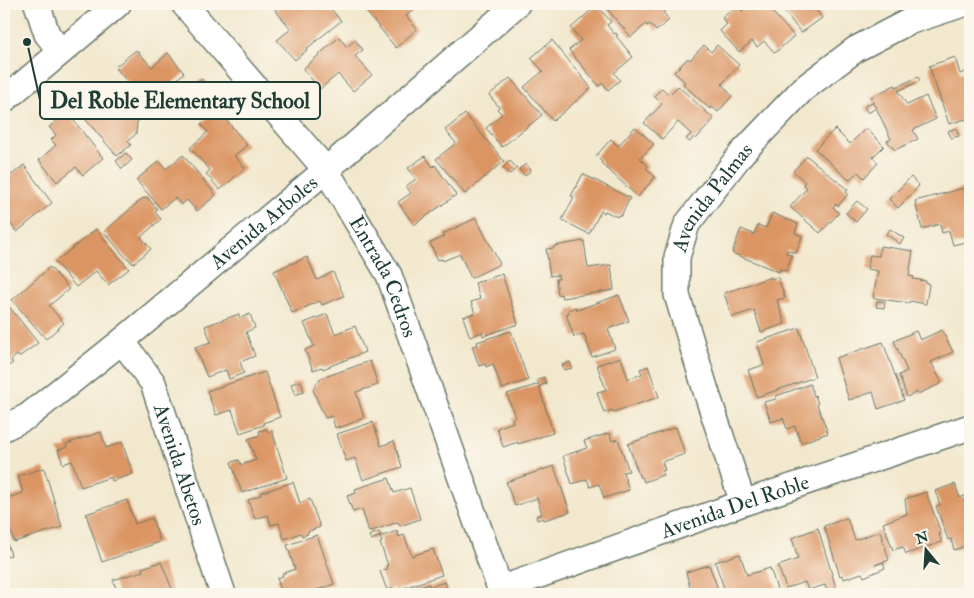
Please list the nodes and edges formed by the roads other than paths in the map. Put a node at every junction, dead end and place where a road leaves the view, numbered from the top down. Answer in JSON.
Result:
{"nodes":[{"id":1,"x":37,"y":4,"type":"edge"},
{"id":2,"x":118,"y":4,"type":"edge"},
{"id":3,"x":184,"y":4,"type":"edge"},
{"id":4,"x":517,"y":4,"type":"edge"},
{"id":5,"x":963,"y":4,"type":"edge"},
{"id":6,"x":60,"y":52,"type":"junction"},
{"id":7,"x":4,"y":100,"type":"edge"},
{"id":8,"x":326,"y":170,"type":"junction"},
{"id":9,"x":122,"y":341,"type":"junction"},
{"id":10,"x":970,"y":427,"type":"edge"},
{"id":11,"x":4,"y":428,"type":"edge"},
{"id":12,"x":743,"y":503,"type":"junction"},
{"id":13,"x":501,"y":591,"type":"edge"},
{"id":14,"x":224,"y":594,"type":"edge"}],
"edges":[{"from":1,"to":6,"type":"street"},
{"from":2,"to":6,"type":"street"},
{"from":3,"to":8,"type":"street","name":"Entrada Cedros"},
{"from":4,"to":8,"type":"street","name":"Avenida Arboles"},
{"from":5,"to":12,"type":"street","name":"Avenida Palmas"},
{"from":6,"to":7,"type":"street"},
{"from":8,"to":9,"type":"street","name":"Avenida Arboles"},
{"from":8,"to":13,"type":"street","name":"Entrada Cedros"},
{"from":9,"to":11,"type":"street","name":"Avenida Arboles"},
{"from":9,"to":14,"type":"street","name":"Avenida Abetos"},
{"from":10,"to":12,"type":"street","name":"Avenida Del Roble"},
{"from":12,"to":13,"type":"street","name":"Avenida Del Roble"}]}
